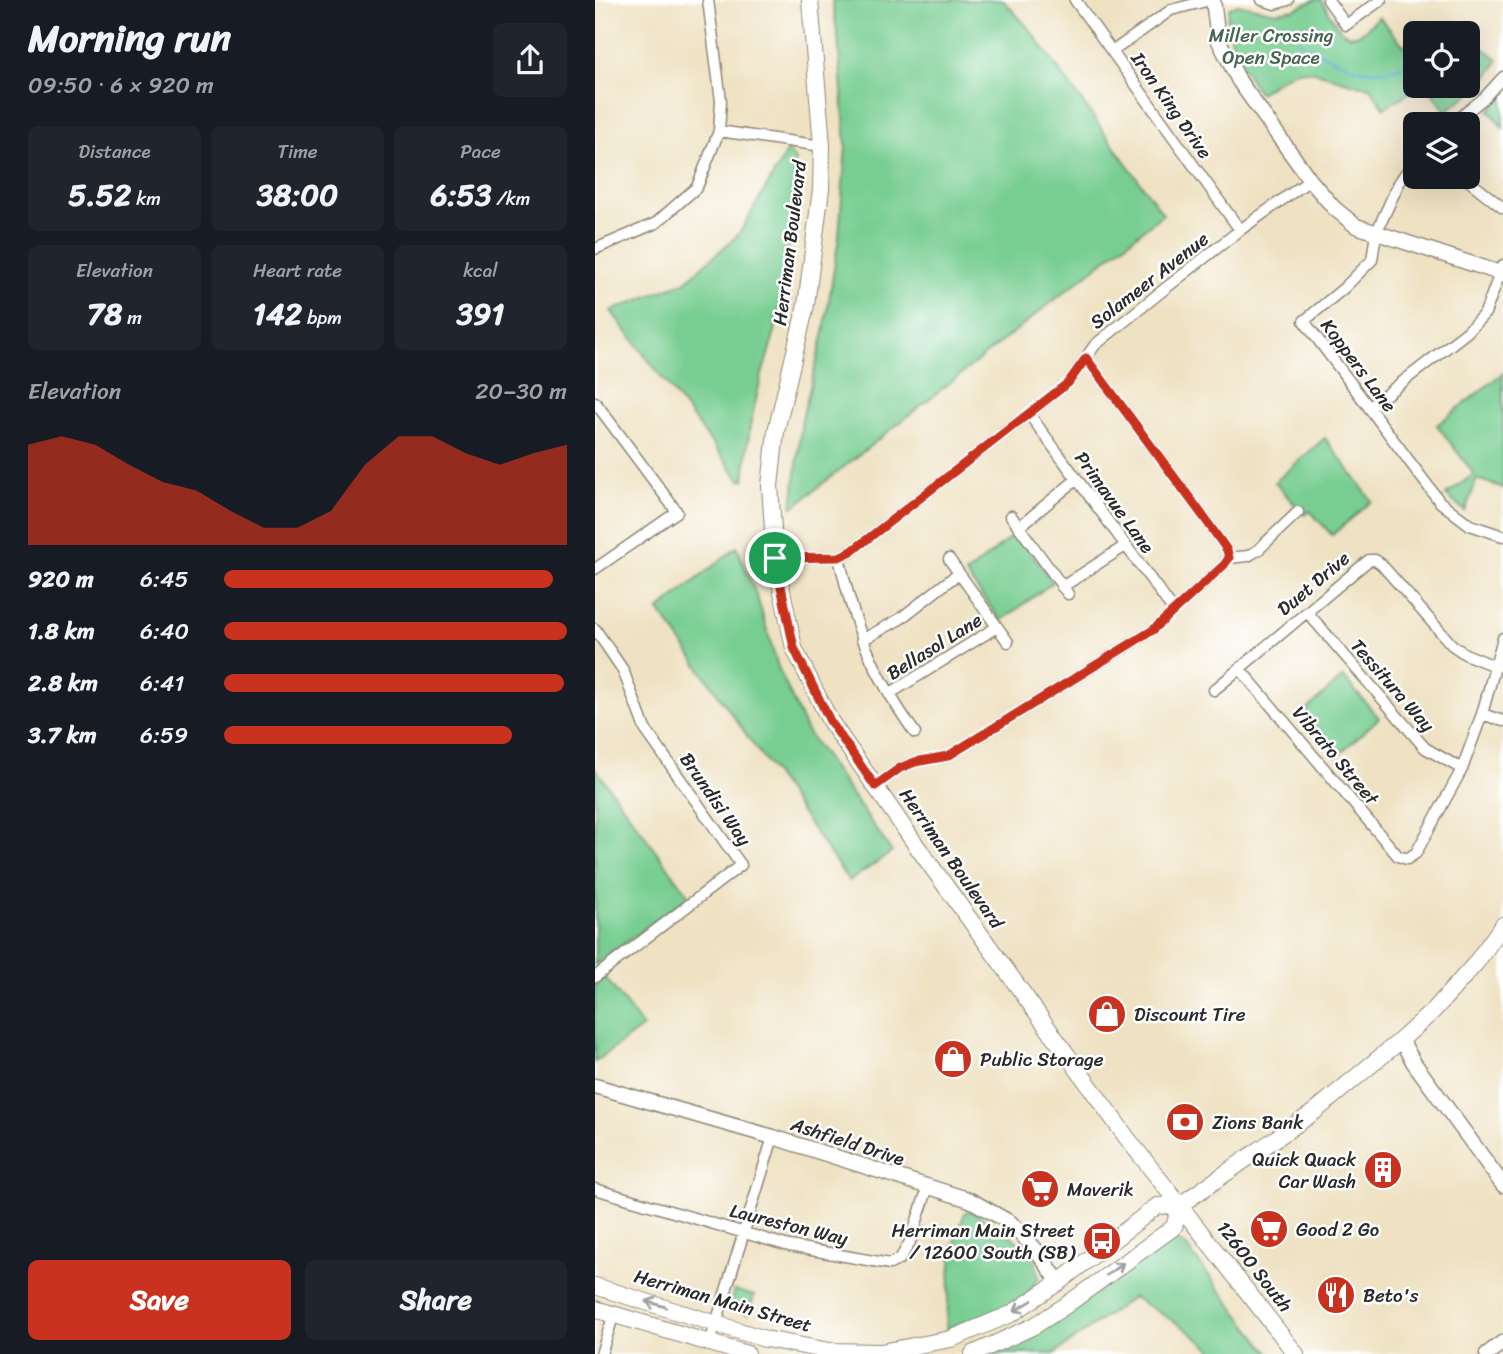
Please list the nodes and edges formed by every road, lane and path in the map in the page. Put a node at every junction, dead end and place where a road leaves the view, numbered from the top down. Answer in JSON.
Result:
{"nodes":[{"id":1,"x":708,"y":0,"type":"edge"},
{"id":2,"x":810,"y":0,"type":"edge"},
{"id":3,"x":1075,"y":0,"type":"edge"},
{"id":4,"x":1211,"y":0,"type":"edge"},
{"id":5,"x":1262,"y":0,"type":"edge"},
{"id":6,"x":1288,"y":0,"type":"edge"},
{"id":7,"x":1328,"y":0,"type":"edge"},
{"id":8,"x":1381,"y":0,"type":"edge"},
{"id":9,"x":1112,"y":51,"type":"junction"},
{"id":10,"x":1503,"y":77,"type":"edge"},
{"id":11,"x":1467,"y":112,"type":"edge"},
{"id":12,"x":719,"y":131,"type":"junction"},
{"id":13,"x":822,"y":146,"type":"junction"},
{"id":14,"x":1403,"y":177,"type":"edge"},
{"id":15,"x":1310,"y":180,"type":"junction"},
{"id":16,"x":1478,"y":189,"type":"edge"},
{"id":17,"x":1503,"y":208,"type":"edge"},
{"id":18,"x":1240,"y":230,"type":"junction"},
{"id":19,"x":1377,"y":233,"type":"junction"},
{"id":20,"x":595,"y":249,"type":"edge"},
{"id":21,"x":1502,"y":270,"type":"edge"},
{"id":22,"x":1086,"y":358,"type":"junction"},
{"id":23,"x":595,"y":402,"type":"edge"},
{"id":24,"x":1370,"y":407,"type":"junction"},
{"id":25,"x":1029,"y":414,"type":"junction"},
{"id":26,"x":1077,"y":479,"type":"junction"},
{"id":27,"x":1298,"y":512,"type":"dead end"},
{"id":28,"x":1011,"y":516,"type":"dead end"},
{"id":29,"x":1019,"y":527,"type":"junction"},
{"id":30,"x":1503,"y":536,"type":"edge"},
{"id":31,"x":1125,"y":546,"type":"junction"},
{"id":32,"x":839,"y":557,"type":"junction"},
{"id":33,"x":775,"y":558,"type":"junction"},
{"id":34,"x":1229,"y":558,"type":"junction"},
{"id":35,"x":949,"y":559,"type":"dead end"},
{"id":36,"x":595,"y":569,"type":"edge"},
{"id":37,"x":959,"y":573,"type":"junction"},
{"id":38,"x":1174,"y":611,"type":"junction"},
{"id":39,"x":1307,"y":612,"type":"junction"},
{"id":40,"x":997,"y":627,"type":"junction"},
{"id":41,"x":595,"y":629,"type":"edge"},
{"id":42,"x":1503,"y":638,"type":"edge"},
{"id":43,"x":862,"y":640,"type":"junction"},
{"id":44,"x":1008,"y":642,"type":"dead end"},
{"id":45,"x":1497,"y":667,"type":"junction"},
{"id":46,"x":1240,"y":668,"type":"junction"},
{"id":47,"x":1215,"y":690,"type":"dead end"},
{"id":48,"x":889,"y":694,"type":"junction"},
{"id":49,"x":1482,"y":714,"type":"junction"},
{"id":50,"x":1503,"y":721,"type":"edge"},
{"id":51,"x":915,"y":733,"type":"dead end"},
{"id":52,"x":1462,"y":769,"type":"junction"},
{"id":53,"x":875,"y":786,"type":"junction"},
{"id":54,"x":1503,"y":925,"type":"edge"},
{"id":55,"x":595,"y":976,"type":"edge"},
{"id":56,"x":1401,"y":1040,"type":"junction"},
{"id":57,"x":595,"y":1086,"type":"edge"},
{"id":58,"x":773,"y":1137,"type":"junction"},
{"id":59,"x":1503,"y":1185,"type":"edge"},
{"id":60,"x":928,"y":1187,"type":"junction"},
{"id":61,"x":595,"y":1189,"type":"edge"},
{"id":62,"x":1180,"y":1205,"type":"junction"},
{"id":63,"x":744,"y":1232,"type":"junction"},
{"id":64,"x":1059,"y":1282,"type":"junction"},
{"id":65,"x":595,"y":1286,"type":"edge"},
{"id":66,"x":595,"y":1309,"type":"edge"},
{"id":67,"x":614,"y":1314,"type":"junction"},
{"id":68,"x":716,"y":1322,"type":"junction"},
{"id":69,"x":1503,"y":1342,"type":"edge"},
{"id":70,"x":710,"y":1343,"type":"junction"},
{"id":71,"x":601,"y":1354,"type":"edge"},
{"id":72,"x":747,"y":1354,"type":"edge"},
{"id":73,"x":973,"y":1354,"type":"edge"},
{"id":74,"x":1296,"y":1354,"type":"edge"},
{"id":75,"x":1487,"y":1354,"type":"edge"}],
"edges":[{"from":1,"to":12,"type":"street"},
{"from":2,"to":13,"type":"main road","name":"Herriman Boulevard"},
{"from":3,"to":9,"type":"street","name":"Iron King Drive"},
{"from":4,"to":9,"type":"street"},
{"from":4,"to":15,"type":"street"},
{"from":5,"to":6,"type":"street"},
{"from":7,"to":8,"type":"street"},
{"from":9,"to":18,"type":"street","name":"Iron King Drive"},
{"from":10,"to":11,"type":"street"},
{"from":12,"to":13,"type":"street"},
{"from":12,"to":20,"type":"street"},
{"from":13,"to":33,"type":"main road","name":"Herriman Boulevard"},
{"from":14,"to":19,"type":"street","name":"Koppers Lane"},
{"from":15,"to":18,"type":"street","name":"Solameer Avenue"},
{"from":15,"to":19,"type":"street"},
{"from":16,"to":17,"type":"street"},
{"from":18,"to":22,"type":"street","name":"Solameer Avenue"},
{"from":19,"to":21,"type":"street"},
{"from":19,"to":24,"type":"street","name":"Koppers Lane"},
{"from":21,"to":24,"type":"street"},
{"from":22,"to":25,"type":"street","name":"Solameer Avenue"},
{"from":22,"to":34,"type":"street"},
{"from":23,"to":36,"type":"street"},
{"from":24,"to":30,"type":"street","name":"Koppers Lane"},
{"from":25,"to":26,"type":"street","name":"Primavue Lane"},
{"from":25,"to":32,"type":"street","name":"Solameer Avenue"},
{"from":26,"to":29,"type":"street"},
{"from":26,"to":31,"type":"street","name":"Primavue Lane"},
{"from":27,"to":34,"type":"street"},
{"from":28,"to":29,"type":"street"},
{"from":29,"to":31,"type":"street"},
{"from":31,"to":38,"type":"street","name":"Primavue Lane"},
{"from":32,"to":33,"type":"street"},
{"from":32,"to":43,"type":"street"},
{"from":33,"to":53,"type":"main road","name":"Herriman Boulevard"},
{"from":34,"to":38,"type":"street"},
{"from":35,"to":37,"type":"street"},
{"from":37,"to":40,"type":"street"},
{"from":37,"to":43,"type":"street"},
{"from":38,"to":53,"type":"street"},
{"from":39,"to":45,"type":"street","name":"Duet Drive"},
{"from":39,"to":46,"type":"street","name":"Duet Drive"},
{"from":39,"to":52,"type":"street","name":"Tessitura Way"},
{"from":40,"to":44,"type":"street"},
{"from":40,"to":48,"type":"street","name":"Bellasol Lane"},
{"from":41,"to":55,"type":"street","name":"Brundisi Way"},
{"from":42,"to":45,"type":"street"},
{"from":43,"to":48,"type":"street"},
{"from":45,"to":49,"type":"street"},
{"from":46,"to":47,"type":"street","name":"Duet Drive"},
{"from":46,"to":52,"type":"street","name":"Vibrato Street"},
{"from":48,"to":51,"type":"street"},
{"from":49,"to":50,"type":"street"},
{"from":49,"to":52,"type":"street"},
{"from":53,"to":62,"type":"main road","name":"Herriman Boulevard"},
{"from":54,"to":56,"type":"main road"},
{"from":56,"to":59,"type":"street"},
{"from":56,"to":62,"type":"main road"},
{"from":57,"to":58,"type":"street","name":"Ashfield Drive"},
{"from":58,"to":60,"type":"street","name":"Ashfield Drive"},
{"from":58,"to":63,"type":"street"},
{"from":60,"to":63,"type":"street","name":"Laureston Way"},
{"from":60,"to":64,"type":"street","name":"Ashfield Drive"},
{"from":61,"to":63,"type":"street","name":"Laureston Way"},
{"from":62,"to":64,"type":"main road","name":"Herriman Main Street"},
{"from":73,"to":62,"type":"main road","one_way":true},
{"from":62,"to":74,"type":"main road","name":"12600 South"},
{"from":63,"to":68,"type":"street"},
{"from":64,"to":68,"type":"main road","name":"Herriman Main Street","one_way":true},
{"from":68,"to":65,"type":"main road","name":"Herriman Main Street","one_way":true},
{"from":66,"to":67,"type":"main road"},
{"from":67,"to":70,"type":"main road"},
{"from":67,"to":71,"type":"street"},
{"from":68,"to":70,"type":"street"},
{"from":69,"to":75,"type":"street"},
{"from":70,"to":72,"type":"main road"}]}
